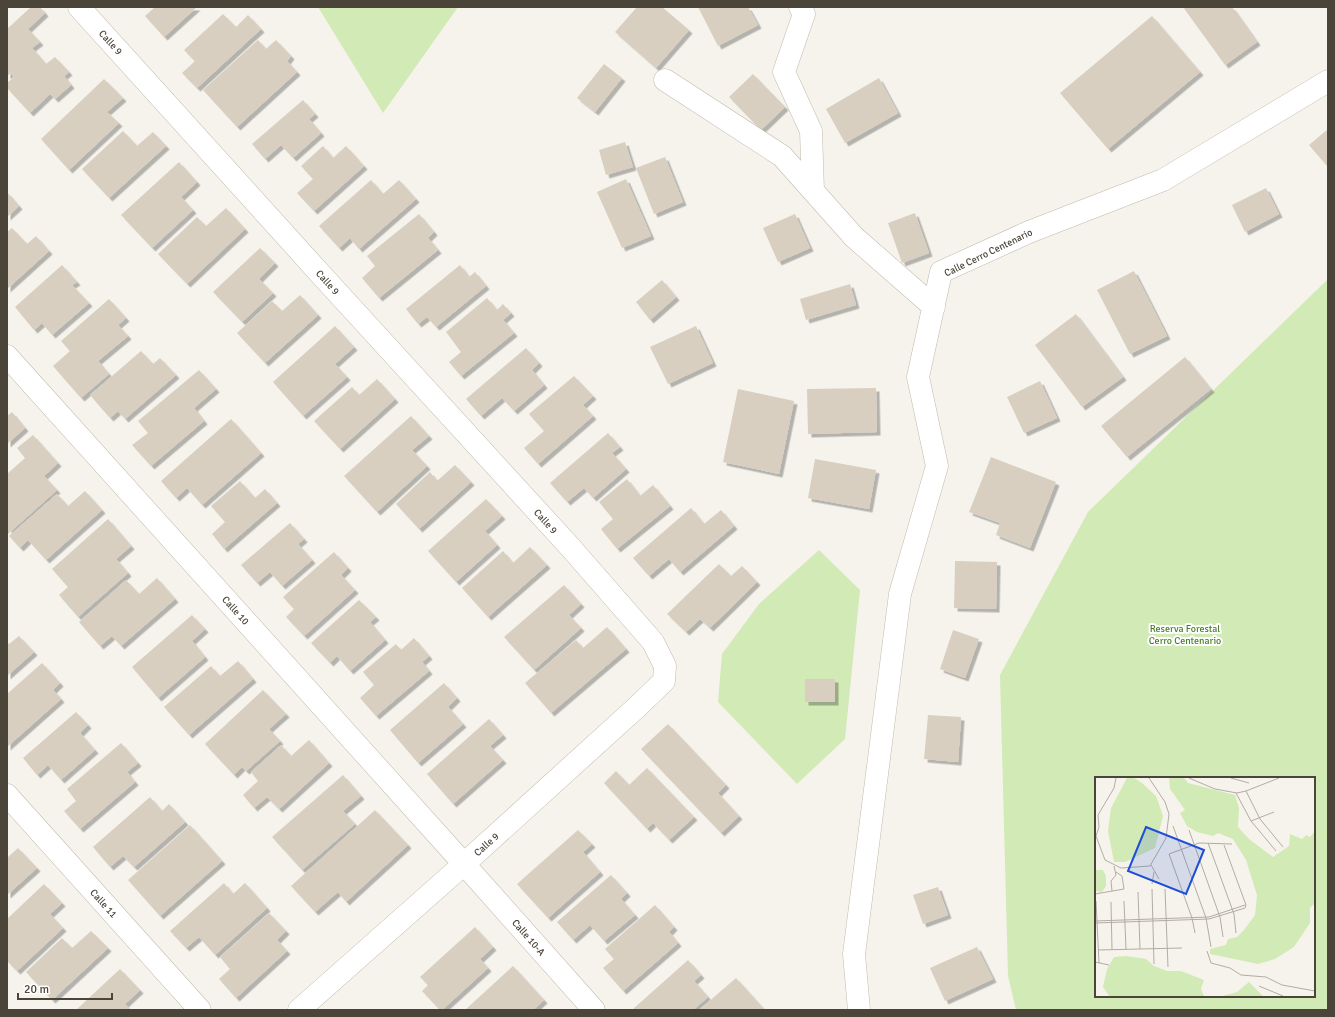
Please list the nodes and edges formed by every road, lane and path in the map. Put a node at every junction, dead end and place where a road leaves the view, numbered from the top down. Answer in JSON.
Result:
{"nodes":[{"id":1,"x":79,"y":7,"type":"edge"},
{"id":2,"x":800,"y":7,"type":"edge"},
{"id":3,"x":666,"y":80,"type":"dead end"},
{"id":4,"x":1328,"y":81,"type":"edge"},
{"id":5,"x":813,"y":191,"type":"junction"},
{"id":6,"x":934,"y":307,"type":"junction"},
{"id":7,"x":7,"y":356,"type":"edge"},
{"id":8,"x":7,"y":795,"type":"edge"},
{"id":9,"x":464,"y":864,"type":"junction"},
{"id":10,"x":200,"y":1010,"type":"edge"},
{"id":11,"x":299,"y":1010,"type":"edge"},
{"id":12,"x":594,"y":1010,"type":"edge"},
{"id":13,"x":859,"y":1010,"type":"edge"}],
"edges":[{"from":1,"to":9,"type":"street","name":"Calle 9"},
{"from":2,"to":5,"type":"street"},
{"from":3,"to":5,"type":"street"},
{"from":4,"to":6,"type":"street","name":"Calle Cerro Centenario"},
{"from":5,"to":6,"type":"street"},
{"from":6,"to":13,"type":"street","name":"Calle Cerro Centenario"},
{"from":7,"to":9,"type":"street","name":"Calle 10"},
{"from":8,"to":10,"type":"street","name":"Calle 11"},
{"from":9,"to":11,"type":"street","name":"Calle 9"},
{"from":9,"to":12,"type":"street","name":"Calle 10-A"}]}
